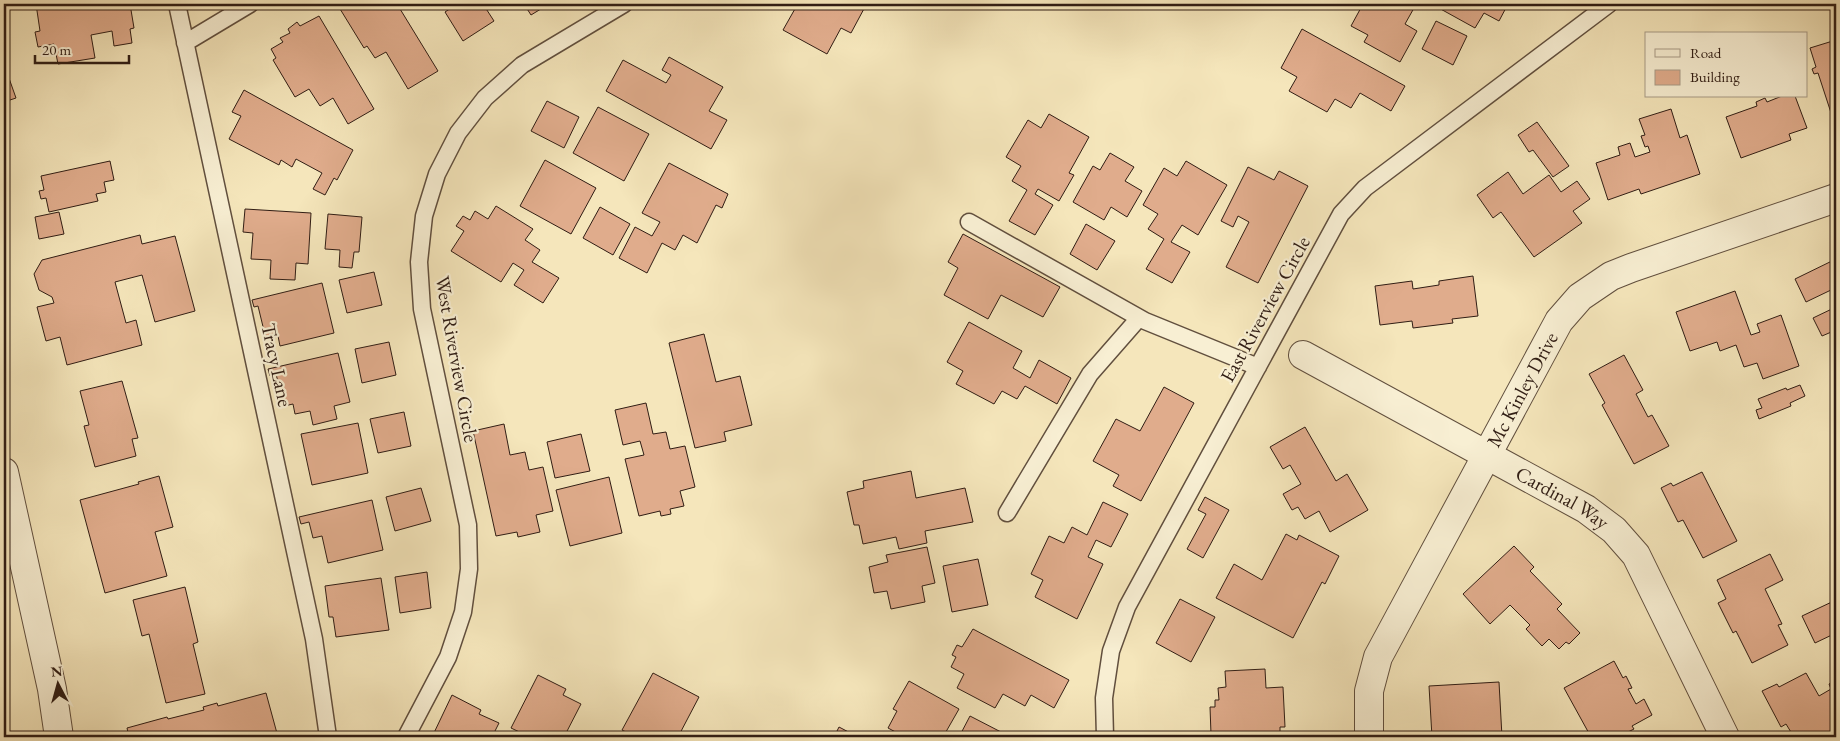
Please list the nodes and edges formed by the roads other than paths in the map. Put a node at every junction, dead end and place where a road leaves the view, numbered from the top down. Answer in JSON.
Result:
{"nodes":[{"id":1,"x":177,"y":4,"type":"edge"},
{"id":2,"x":250,"y":4,"type":"edge"},
{"id":3,"x":624,"y":4,"type":"edge"},
{"id":4,"x":1609,"y":4,"type":"edge"},
{"id":5,"x":185,"y":43,"type":"junction"},
{"id":6,"x":1836,"y":198,"type":"edge"},
{"id":7,"x":969,"y":222,"type":"dead end"},
{"id":8,"x":1139,"y":318,"type":"junction"},
{"id":9,"x":1303,"y":355,"type":"dead end"},
{"id":10,"x":1258,"y":367,"type":"junction"},
{"id":11,"x":1486,"y":455,"type":"junction"},
{"id":12,"x":4,"y":472,"type":"edge"},
{"id":13,"x":1007,"y":513,"type":"dead end"},
{"id":14,"x":59,"y":737,"type":"edge"},
{"id":15,"x":328,"y":737,"type":"edge"},
{"id":16,"x":406,"y":737,"type":"edge"},
{"id":17,"x":1105,"y":737,"type":"edge"},
{"id":18,"x":1369,"y":737,"type":"edge"},
{"id":19,"x":1725,"y":737,"type":"edge"}],
"edges":[{"from":1,"to":5,"type":"lane","name":"Tracy Lane"},
{"from":2,"to":5,"type":"lane"},
{"from":3,"to":16,"type":"lane","name":"West Riverview Circle"},
{"from":4,"to":10,"type":"lane","name":"East Riverview Circle"},
{"from":5,"to":15,"type":"lane","name":"Tracy Lane"},
{"from":6,"to":11,"type":"street","name":"Mc Kinley Drive"},
{"from":7,"to":8,"type":"lane"},
{"from":8,"to":10,"type":"lane"},
{"from":8,"to":13,"type":"lane"},
{"from":9,"to":11,"type":"street","name":"Cardinal Way"},
{"from":10,"to":17,"type":"lane","name":"East Riverview Circle"},
{"from":11,"to":18,"type":"street","name":"Mc Kinley Drive"},
{"from":11,"to":19,"type":"street","name":"Cardinal Way"},
{"from":12,"to":14,"type":"street"}]}
